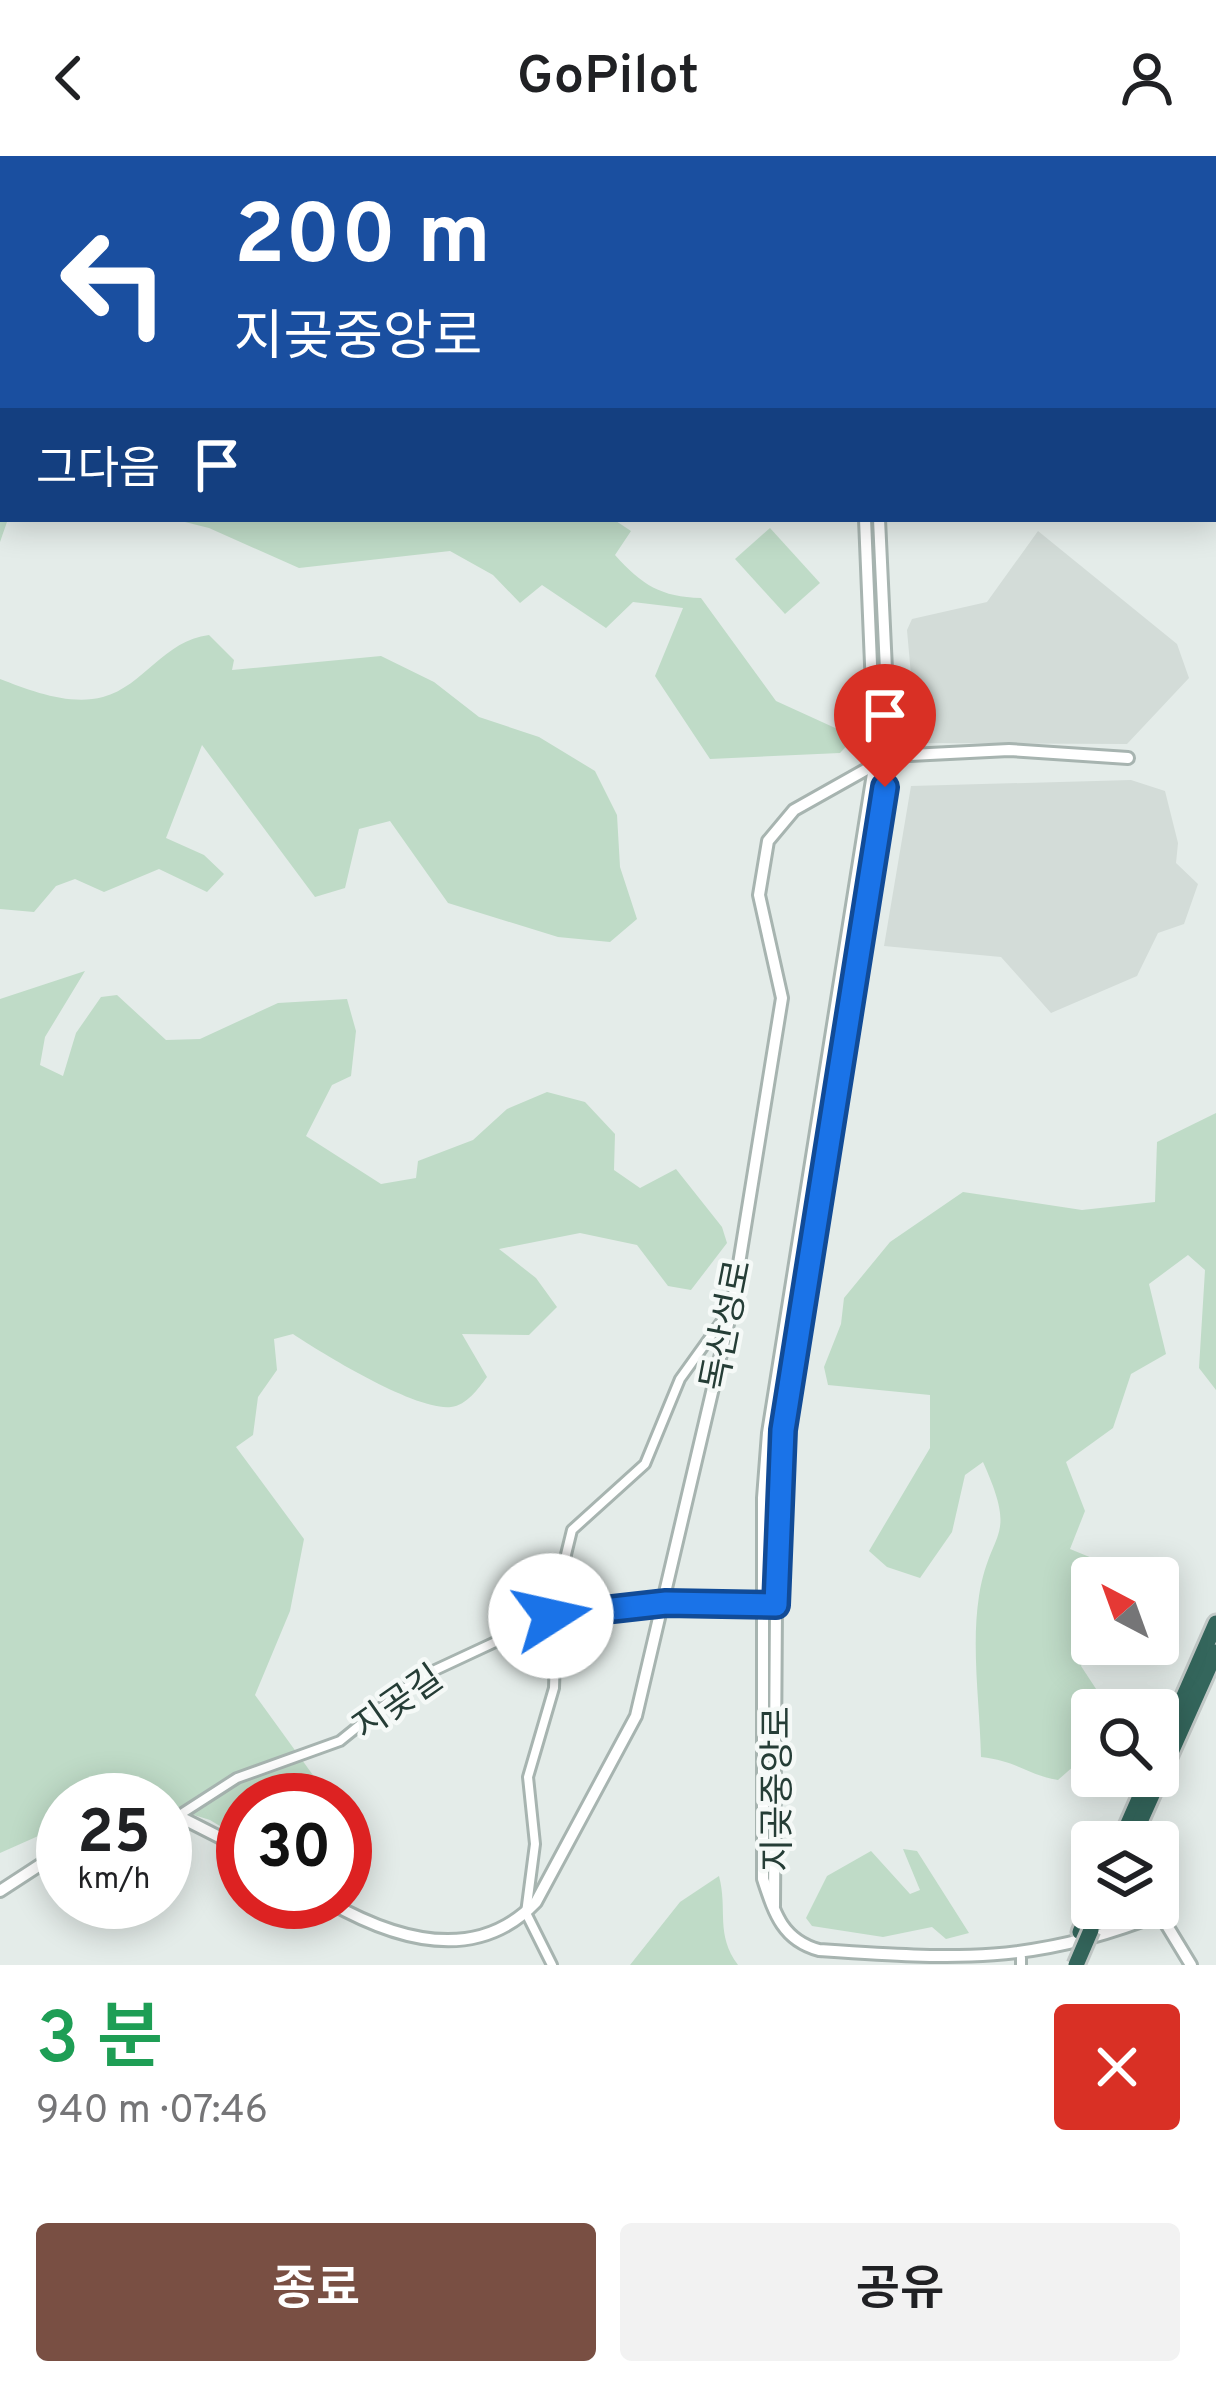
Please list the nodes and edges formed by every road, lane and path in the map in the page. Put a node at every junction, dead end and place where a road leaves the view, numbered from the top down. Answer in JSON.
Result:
{"nodes":[{"id":1,"x":865,"y":522,"type":"edge"},
{"id":2,"x":879,"y":522,"type":"edge"},
{"id":3,"x":890,"y":756,"type":"junction"},
{"id":4,"x":1129,"y":758,"type":"dead end"},
{"id":5,"x":875,"y":760,"type":"junction"},
{"id":6,"x":732,"y":1306,"type":"junction"},
{"id":7,"x":666,"y":1603,"type":"junction"},
{"id":8,"x":770,"y":1605,"type":"junction"},
{"id":9,"x":551,"y":1616,"type":"junction"},
{"id":10,"x":1216,"y":1623,"type":"edge"},
{"id":11,"x":539,"y":1626,"type":"junction"},
{"id":12,"x":1211,"y":1654,"type":"edge"},
{"id":13,"x":1198,"y":1679,"type":"junction"},
{"id":14,"x":1179,"y":1715,"type":"edge"},
{"id":15,"x":192,"y":1804,"type":"edge"},
{"id":16,"x":1140,"y":1821,"type":"edge"},
{"id":17,"x":36,"y":1868,"type":"edge"},
{"id":18,"x":0,"y":1892,"type":"edge"},
{"id":19,"x":526,"y":1913,"type":"junction"},
{"id":20,"x":372,"y":1926,"type":"edge"},
{"id":21,"x":1086,"y":1931,"type":"joint"},
{"id":22,"x":1021,"y":1961,"type":"edge"},
{"id":23,"x":552,"y":1965,"type":"edge"},
{"id":24,"x":1065,"y":1965,"type":"edge"},
{"id":25,"x":1076,"y":1965,"type":"edge"},
{"id":26,"x":1191,"y":1965,"type":"edge"}],
"edges":[{"from":1,"to":5,"type":"street"},
{"from":2,"to":3,"type":"street"},
{"from":3,"to":4,"type":"street"},
{"from":3,"to":5,"type":"street","name":"독산성로"},
{"from":3,"to":8,"type":"street","name":"지곶중앙로"},
{"from":5,"to":6,"type":"street","name":"독산성로"},
{"from":5,"to":8,"type":"street","name":"지곶중앙로"},
{"from":6,"to":7,"type":"street","name":"독산성로"},
{"from":6,"to":9,"type":"street"},
{"from":7,"to":8,"type":"street"},
{"from":7,"to":9,"type":"street"},
{"from":7,"to":19,"type":"street","name":"독산성로"},
{"from":8,"to":22,"type":"street","name":"지곶중앙로"},
{"from":9,"to":11,"type":"street","name":"지곶길"},
{"from":10,"to":12,"type":"highway"},
{"from":11,"to":15,"type":"street","name":"지곶길"},
{"from":11,"to":19,"type":"street"},
{"from":12,"to":13,"type":"highway"},
{"from":13,"to":14,"type":"highway"},
{"from":13,"to":16,"type":"highway"},
{"from":17,"to":18,"type":"street"},
{"from":19,"to":20,"type":"street"},
{"from":19,"to":23,"type":"street"},
{"from":21,"to":24,"type":"highway"},
{"from":21,"to":25,"type":"highway","bridge":true},
{"from":22,"to":26,"type":"street"}]}
